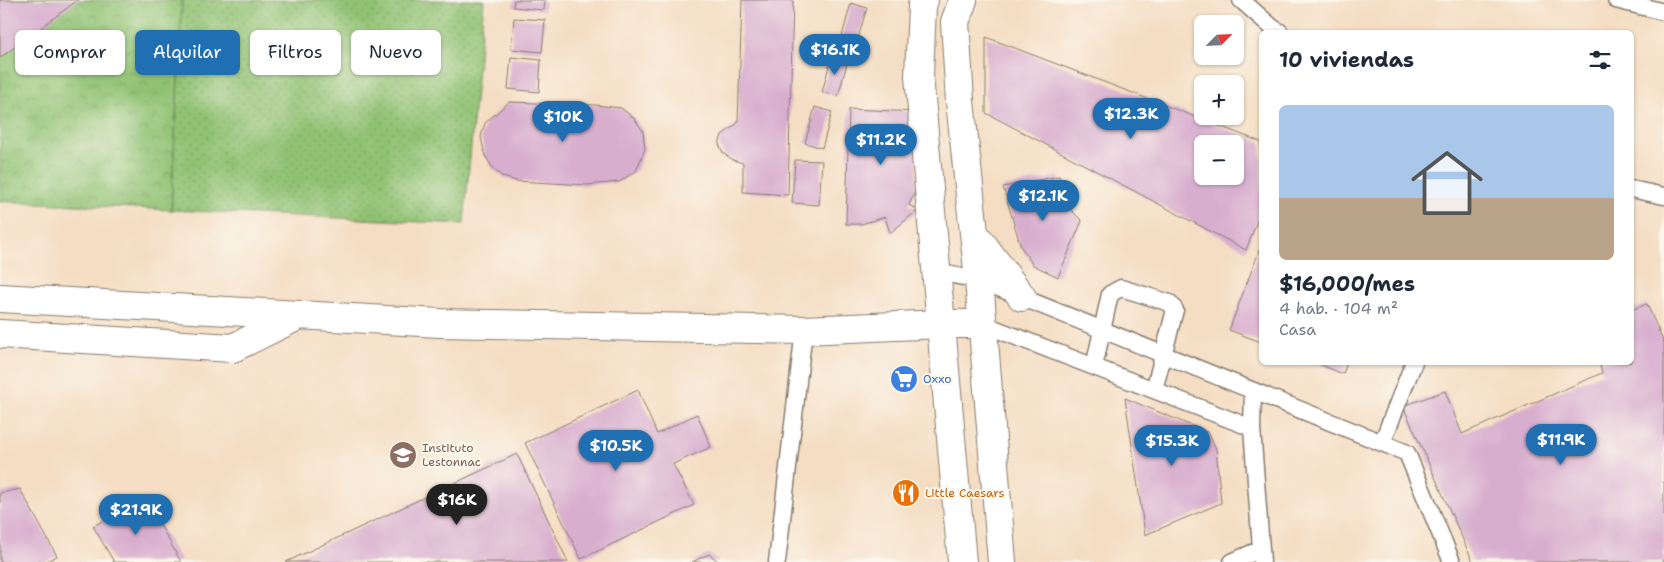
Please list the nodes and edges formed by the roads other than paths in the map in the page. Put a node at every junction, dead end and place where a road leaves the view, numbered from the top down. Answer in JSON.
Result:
{"nodes":[{"id":1,"x":924,"y":0,"type":"edge"},
{"id":2,"x":963,"y":0,"type":"edge"},
{"id":3,"x":1242,"y":0,"type":"edge"},
{"id":4,"x":1616,"y":0,"type":"edge"},
{"id":5,"x":1664,"y":12,"type":"edge"},
{"id":6,"x":1276,"y":30,"type":"edge"},
{"id":7,"x":1634,"y":190,"type":"edge"},
{"id":8,"x":1664,"y":196,"type":"edge"},
{"id":9,"x":974,"y":233,"type":"junction"},
{"id":10,"x":937,"y":272,"type":"junction"},
{"id":11,"x":979,"y":280,"type":"junction"},
{"id":12,"x":1022,"y":297,"type":"junction"},
{"id":13,"x":0,"y":298,"type":"edge"},
{"id":14,"x":300,"y":315,"type":"junction"},
{"id":15,"x":942,"y":324,"type":"junction"},
{"id":16,"x":983,"y":324,"type":"junction"},
{"id":17,"x":804,"y":330,"type":"junction"},
{"id":18,"x":1101,"y":330,"type":"junction"},
{"id":19,"x":0,"y":334,"type":"edge"},
{"id":20,"x":1164,"y":355,"type":"junction"},
{"id":21,"x":1413,"y":365,"type":"edge"},
{"id":22,"x":1094,"y":367,"type":"junction"},
{"id":23,"x":1154,"y":390,"type":"junction"},
{"id":24,"x":1253,"y":391,"type":"junction"},
{"id":25,"x":1252,"y":428,"type":"junction"},
{"id":26,"x":1382,"y":443,"type":"junction"},
{"id":27,"x":1262,"y":556,"type":"edge"},
{"id":28,"x":777,"y":562,"type":"edge"},
{"id":29,"x":962,"y":562,"type":"edge"},
{"id":30,"x":1002,"y":562,"type":"edge"},
{"id":31,"x":1232,"y":562,"type":"edge"},
{"id":32,"x":1452,"y":562,"type":"edge"}],
"edges":[{"from":1,"to":10,"type":"street"},
{"from":2,"to":9,"type":"street"},
{"from":3,"to":6,"type":"lane"},
{"from":4,"to":5,"type":"lane"},
{"from":7,"to":8,"type":"lane"},
{"from":9,"to":11,"type":"street"},
{"from":9,"to":12,"type":"street"},
{"from":10,"to":11,"type":"lane"},
{"from":10,"to":15,"type":"street"},
{"from":11,"to":12,"type":"lane"},
{"from":11,"to":16,"type":"street"},
{"from":12,"to":18,"type":"lane"},
{"from":13,"to":14,"type":"street"},
{"from":14,"to":17,"type":"street"},
{"from":14,"to":19,"type":"street"},
{"from":15,"to":16,"type":"street"},
{"from":15,"to":17,"type":"street"},
{"from":15,"to":29,"type":"street"},
{"from":16,"to":22,"type":"lane"},
{"from":16,"to":30,"type":"street"},
{"from":17,"to":28,"type":"lane"},
{"from":18,"to":20,"type":"lane"},
{"from":18,"to":20,"type":"lane"},
{"from":18,"to":22,"type":"lane"},
{"from":20,"to":23,"type":"lane"},
{"from":20,"to":24,"type":"lane"},
{"from":21,"to":26,"type":"lane"},
{"from":22,"to":23,"type":"lane"},
{"from":23,"to":25,"type":"lane"},
{"from":24,"to":25,"type":"lane"},
{"from":24,"to":26,"type":"lane"},
{"from":25,"to":27,"type":"lane"},
{"from":26,"to":32,"type":"lane"},
{"from":27,"to":31,"type":"lane"}]}
